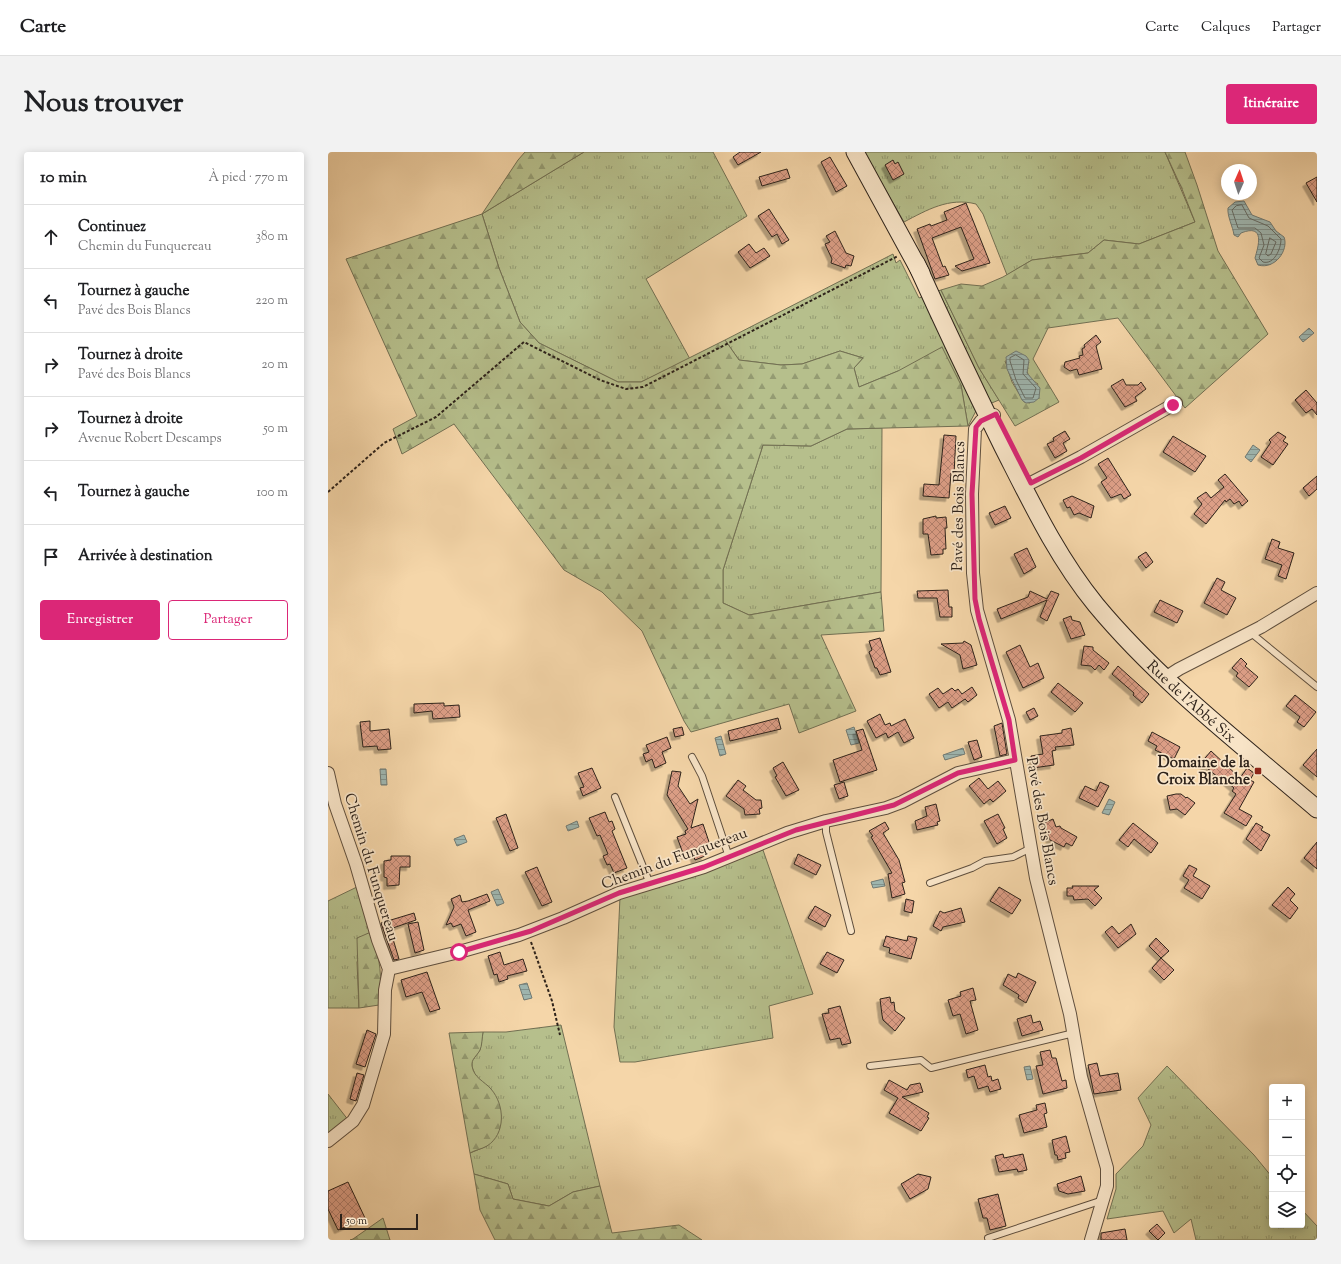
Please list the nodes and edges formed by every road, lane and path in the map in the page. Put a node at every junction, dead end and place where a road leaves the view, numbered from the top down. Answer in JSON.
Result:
{"nodes":[{"id":1,"x":855,"y":152,"type":"edge"},
{"id":2,"x":913,"y":257,"type":"junction"},
{"id":3,"x":1176,"y":403,"type":"dead end"},
{"id":4,"x":992,"y":416,"type":"junction"},
{"id":5,"x":1027,"y":485,"type":"junction"},
{"id":6,"x":328,"y":492,"type":"edge"},
{"id":7,"x":1317,"y":593,"type":"edge"},
{"id":8,"x":1250,"y":633,"type":"junction"},
{"id":9,"x":1165,"y":678,"type":"junction"},
{"id":10,"x":1317,"y":687,"type":"edge"},
{"id":11,"x":692,"y":757,"type":"dead end"},
{"id":12,"x":1015,"y":760,"type":"junction"},
{"id":13,"x":328,"y":773,"type":"edge"},
{"id":14,"x":615,"y":797,"type":"dead end"},
{"id":15,"x":1317,"y":809,"type":"edge"},
{"id":16,"x":826,"y":821,"type":"junction"},
{"id":17,"x":1031,"y":848,"type":"junction"},
{"id":18,"x":729,"y":857,"type":"junction"},
{"id":19,"x":930,"y":883,"type":"dead end"},
{"id":20,"x":650,"y":884,"type":"junction"},
{"id":21,"x":851,"y":931,"type":"dead end"},
{"id":22,"x":528,"y":932,"type":"junction"},
{"id":23,"x":389,"y":969,"type":"junction"},
{"id":24,"x":1074,"y":1034,"type":"junction"},
{"id":25,"x":560,"y":1036,"type":"dead end"},
{"id":26,"x":870,"y":1066,"type":"dead end"},
{"id":27,"x":328,"y":1141,"type":"edge"},
{"id":28,"x":1104,"y":1201,"type":"junction"},
{"id":29,"x":988,"y":1238,"type":"dead end"},
{"id":30,"x":1091,"y":1240,"type":"edge"}],
"edges":[{"from":1,"to":2,"type":"main road","name":"Rue de l'Abbé Six"},
{"from":2,"to":4,"type":"main road","name":"Rue de l'Abbé Six"},
{"from":2,"to":6,"type":"path"},
{"from":3,"to":5,"type":"street"},
{"from":4,"to":5,"type":"main road","name":"Rue de l'Abbé Six"},
{"from":4,"to":12,"type":"street","name":"Pavé des Bois Blancs"},
{"from":5,"to":9,"type":"main road","name":"Rue de l'Abbé Six"},
{"from":7,"to":8,"type":"street"},
{"from":8,"to":9,"type":"street"},
{"from":8,"to":10,"type":"lane"},
{"from":9,"to":15,"type":"main road","name":"Rue de l'Abbé Six"},
{"from":11,"to":18,"type":"lane"},
{"from":12,"to":16,"type":"street","name":"Chemin du Funquereau"},
{"from":12,"to":17,"type":"street","name":"Pavé des Bois Blancs"},
{"from":13,"to":23,"type":"street","name":"Chemin du Funquereau"},
{"from":14,"to":20,"type":"lane"},
{"from":16,"to":18,"type":"street","name":"Chemin du Funquereau"},
{"from":16,"to":21,"type":"lane"},
{"from":17,"to":19,"type":"lane"},
{"from":17,"to":24,"type":"street","name":"Pavé des Bois Blancs"},
{"from":18,"to":20,"type":"street","name":"Chemin du Funquereau"},
{"from":20,"to":22,"type":"street","name":"Chemin du Funquereau"},
{"from":22,"to":23,"type":"street","name":"Chemin du Funquereau"},
{"from":22,"to":25,"type":"path"},
{"from":23,"to":27,"type":"street"},
{"from":24,"to":26,"type":"lane"},
{"from":24,"to":28,"type":"street","name":"Pavé des Bois Blancs"},
{"from":28,"to":29,"type":"lane"},
{"from":28,"to":30,"type":"street","name":"Pavé des Bois Blancs"}]}
